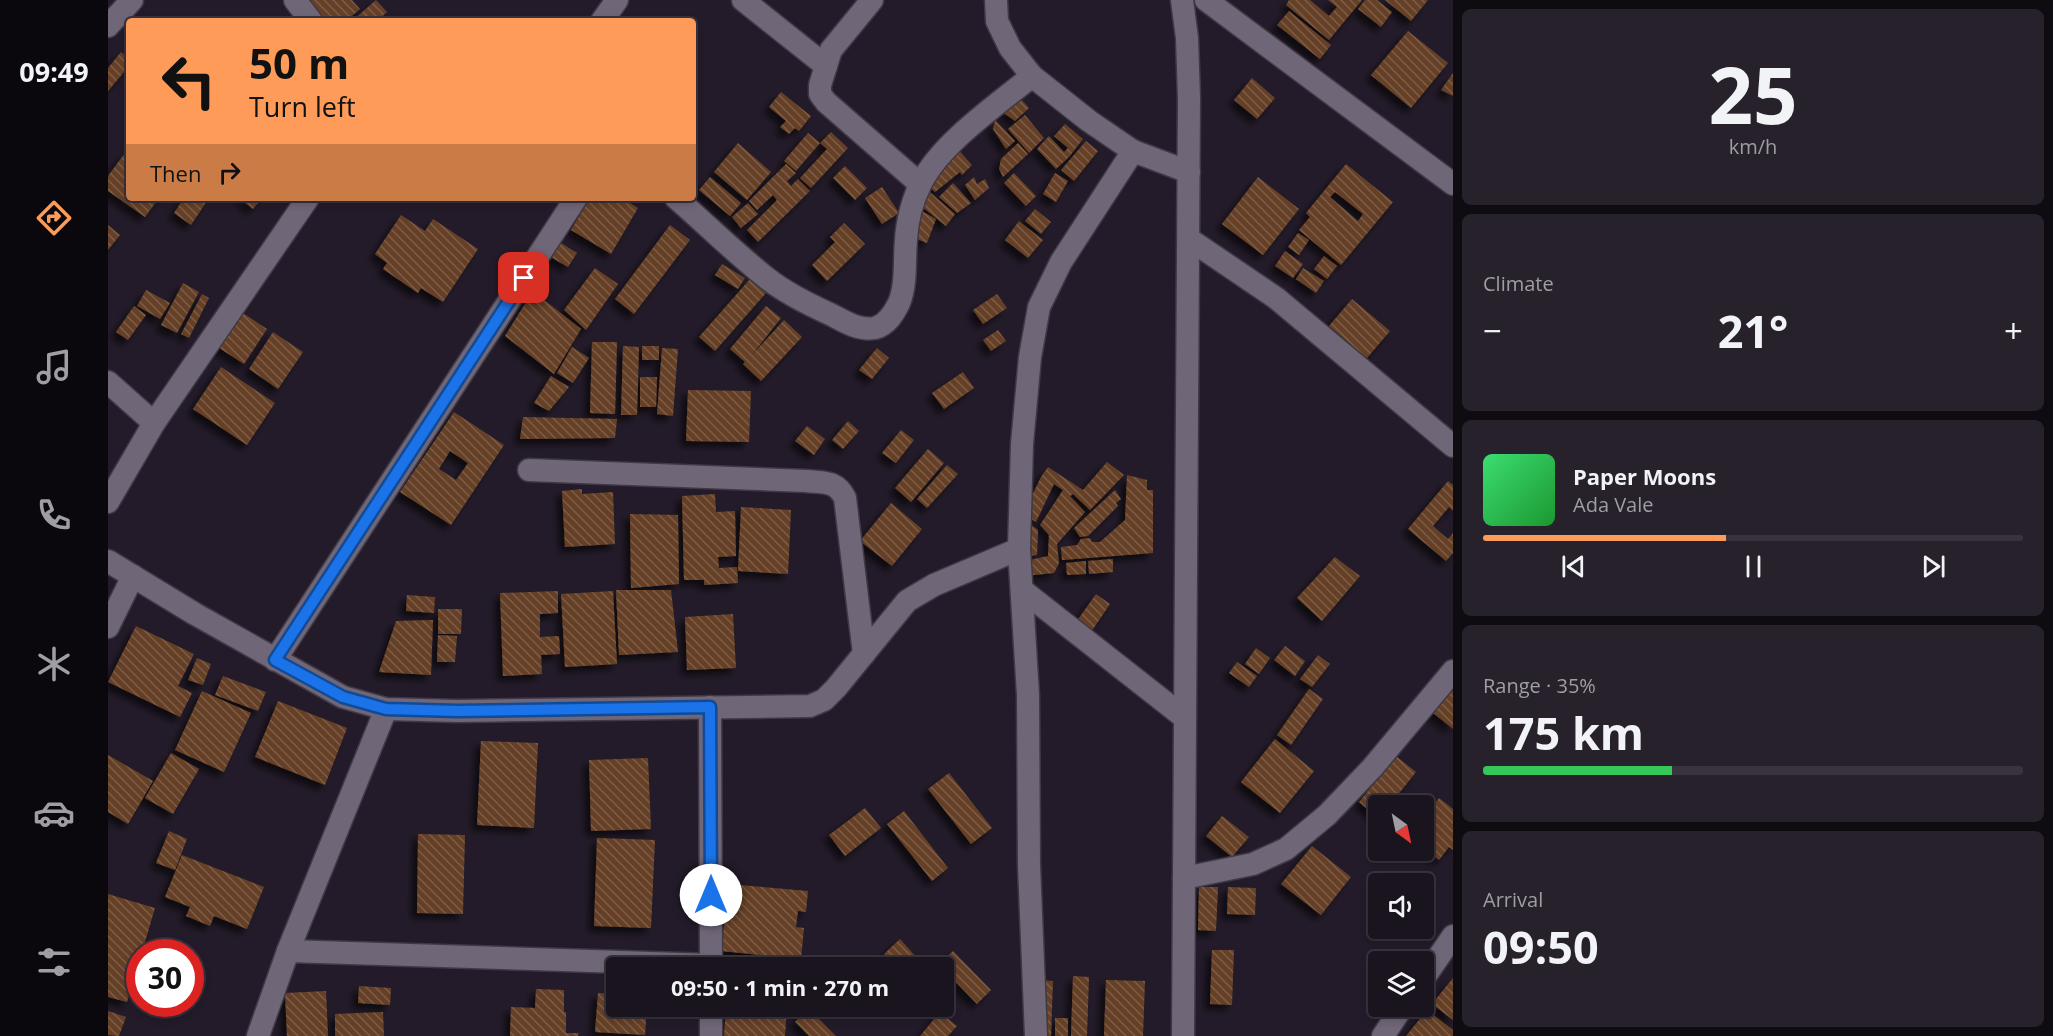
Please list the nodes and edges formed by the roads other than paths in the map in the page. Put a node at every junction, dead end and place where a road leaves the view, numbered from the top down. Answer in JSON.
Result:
{"nodes":[{"id":1,"x":132,"y":0,"type":"edge"},
{"id":2,"x":295,"y":0,"type":"edge"},
{"id":3,"x":617,"y":0,"type":"edge"},
{"id":4,"x":743,"y":0,"type":"edge"},
{"id":5,"x":872,"y":0,"type":"edge"},
{"id":6,"x":996,"y":0,"type":"edge"},
{"id":7,"x":1182,"y":0,"type":"edge"},
{"id":8,"x":1206,"y":0,"type":"edge"},
{"id":9,"x":309,"y":18,"type":"edge"},
{"id":10,"x":604,"y":18,"type":"edge"},
{"id":11,"x":108,"y":26,"type":"edge"},
{"id":12,"x":826,"y":66,"type":"junction"},
{"id":13,"x":1032,"y":76,"type":"junction"},
{"id":14,"x":1133,"y":151,"type":"junction"},
{"id":15,"x":1189,"y":172,"type":"junction"},
{"id":16,"x":920,"y":184,"type":"junction"},
{"id":17,"x":1453,"y":184,"type":"edge"},
{"id":18,"x":306,"y":201,"type":"edge"},
{"id":19,"x":574,"y":201,"type":"edge"},
{"id":20,"x":679,"y":201,"type":"edge"},
{"id":21,"x":1189,"y":239,"type":"junction"},
{"id":22,"x":108,"y":382,"type":"edge"},
{"id":23,"x":154,"y":423,"type":"junction"},
{"id":24,"x":1453,"y":446,"type":"edge"},
{"id":25,"x":529,"y":470,"type":"dead end"},
{"id":26,"x":108,"y":502,"type":"edge"},
{"id":27,"x":1019,"y":549,"type":"junction"},
{"id":28,"x":108,"y":561,"type":"edge"},
{"id":29,"x":133,"y":576,"type":"junction"},
{"id":30,"x":1022,"y":590,"type":"junction"},
{"id":31,"x":108,"y":627,"type":"edge"},
{"id":32,"x":864,"y":654,"type":"junction"},
{"id":33,"x":275,"y":660,"type":"junction"},
{"id":34,"x":1453,"y":671,"type":"edge"},
{"id":35,"x":710,"y":707,"type":"junction"},
{"id":36,"x":386,"y":709,"type":"junction"},
{"id":37,"x":1185,"y":718,"type":"junction"},
{"id":38,"x":1184,"y":878,"type":"junction"},
{"id":39,"x":1453,"y":936,"type":"edge"},
{"id":40,"x":288,"y":951,"type":"junction"},
{"id":41,"x":711,"y":957,"type":"edge"},
{"id":42,"x":606,"y":962,"type":"edge"},
{"id":43,"x":1434,"y":964,"type":"edge"},
{"id":44,"x":711,"y":1017,"type":"edge"},
{"id":45,"x":1396,"y":1017,"type":"edge"},
{"id":46,"x":258,"y":1036,"type":"edge"},
{"id":47,"x":711,"y":1036,"type":"edge"},
{"id":48,"x":1036,"y":1036,"type":"edge"},
{"id":49,"x":1183,"y":1036,"type":"edge"},
{"id":50,"x":1383,"y":1036,"type":"edge"}],
"edges":[{"from":1,"to":11,"type":"street"},
{"from":2,"to":9,"type":"street"},
{"from":3,"to":10,"type":"street"},
{"from":4,"to":12,"type":"street"},
{"from":5,"to":12,"type":"street"},
{"from":6,"to":13,"type":"street"},
{"from":7,"to":15,"type":"street"},
{"from":8,"to":17,"type":"street"},
{"from":12,"to":16,"type":"street"},
{"from":13,"to":14,"type":"street"},
{"from":13,"to":16,"type":"street"},
{"from":14,"to":15,"type":"street"},
{"from":14,"to":27,"type":"street"},
{"from":15,"to":21,"type":"street"},
{"from":16,"to":20,"type":"street"},
{"from":18,"to":23,"type":"street"},
{"from":19,"to":33,"type":"street"},
{"from":21,"to":24,"type":"street"},
{"from":21,"to":37,"type":"street"},
{"from":22,"to":23,"type":"street"},
{"from":23,"to":26,"type":"street"},
{"from":25,"to":32,"type":"street"},
{"from":27,"to":30,"type":"street"},
{"from":27,"to":32,"type":"street"},
{"from":28,"to":29,"type":"street"},
{"from":29,"to":31,"type":"street"},
{"from":29,"to":33,"type":"street"},
{"from":30,"to":37,"type":"street"},
{"from":30,"to":48,"type":"street"},
{"from":32,"to":35,"type":"street"},
{"from":33,"to":36,"type":"street"},
{"from":34,"to":38,"type":"street"},
{"from":35,"to":36,"type":"street"},
{"from":35,"to":41,"type":"street"},
{"from":36,"to":40,"type":"street"},
{"from":37,"to":38,"type":"street"},
{"from":38,"to":49,"type":"street"},
{"from":39,"to":43,"type":"street"},
{"from":40,"to":42,"type":"street"},
{"from":40,"to":46,"type":"street"},
{"from":44,"to":47,"type":"street"},
{"from":45,"to":50,"type":"street"}]}
